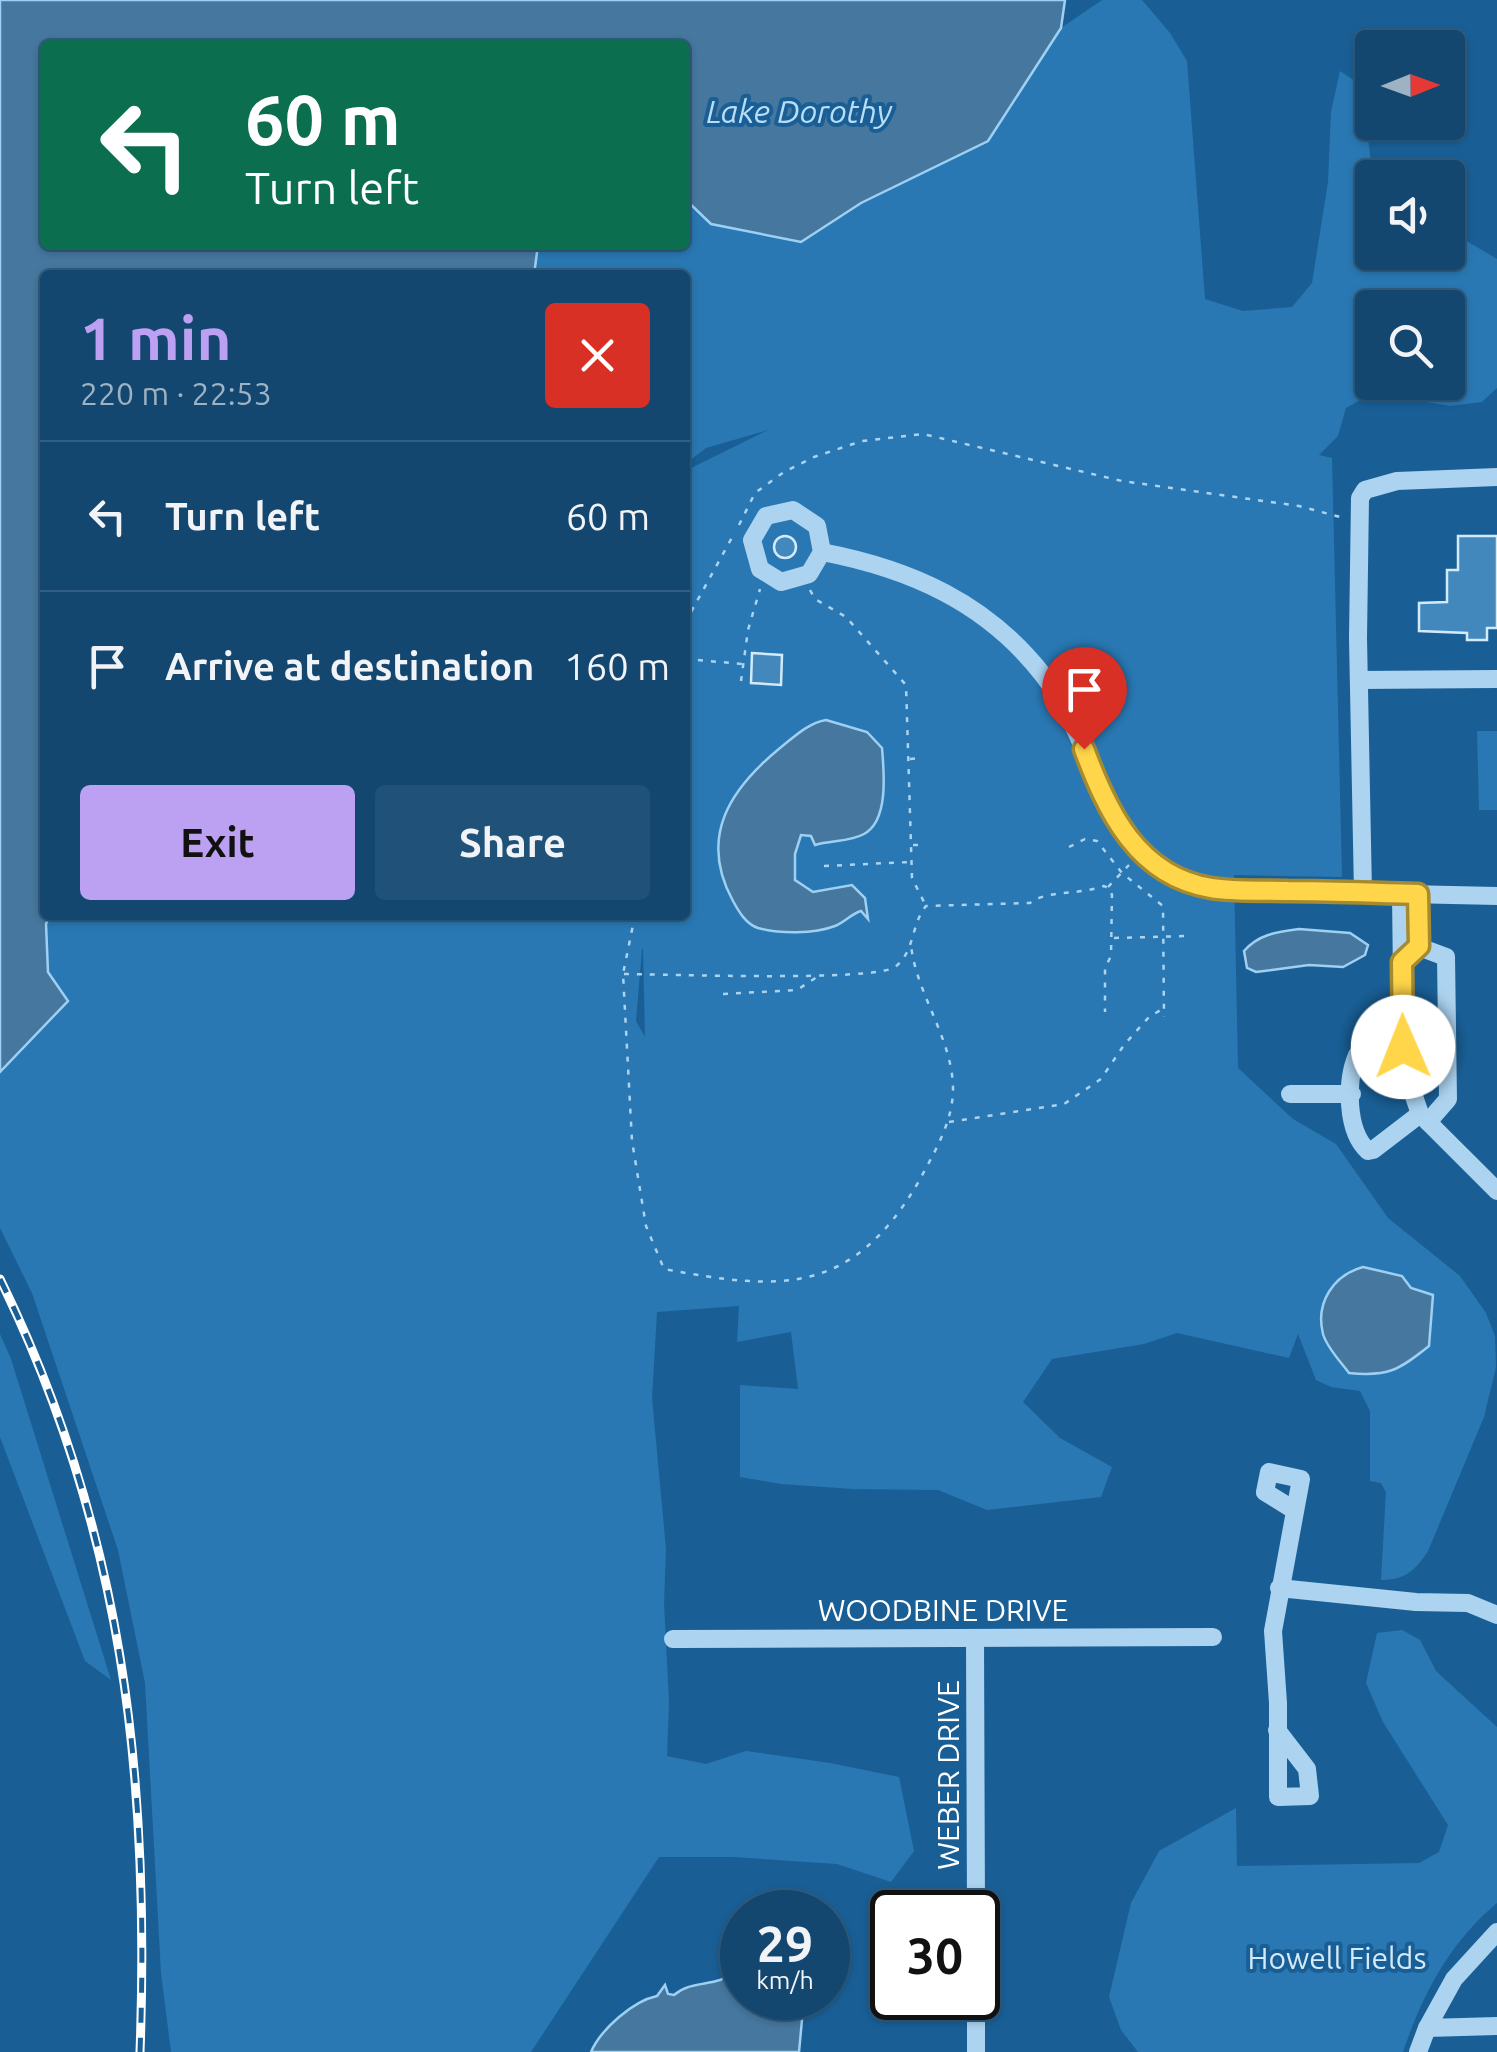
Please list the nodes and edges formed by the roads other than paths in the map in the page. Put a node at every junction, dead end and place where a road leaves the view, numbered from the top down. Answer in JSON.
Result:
{"nodes":[{"id":1,"x":1497,"y":477,"type":"edge"},
{"id":2,"x":822,"y":552,"type":"junction"},
{"id":3,"x":1497,"y":679,"type":"edge"},
{"id":4,"x":1359,"y":680,"type":"junction"},
{"id":5,"x":1364,"y":893,"type":"junction"},
{"id":6,"x":1410,"y":894,"type":"junction"},
{"id":7,"x":1497,"y":896,"type":"edge"},
{"id":8,"x":1419,"y":946,"type":"junction"},
{"id":9,"x":1402,"y":962,"type":"junction"},
{"id":10,"x":1403,"y":1047,"type":"junction"},
{"id":11,"x":1290,"y":1094,"type":"dead end"},
{"id":12,"x":1352,"y":1094,"type":"junction"},
{"id":13,"x":1424,"y":1118,"type":"junction"},
{"id":14,"x":1497,"y":1190,"type":"edge"},
{"id":15,"x":1294,"y":1510,"type":"dead end"},
{"id":16,"x":1279,"y":1588,"type":"junction"},
{"id":17,"x":1497,"y":1615,"type":"edge"},
{"id":18,"x":1213,"y":1637,"type":"dead end"},
{"id":19,"x":975,"y":1638,"type":"junction"},
{"id":20,"x":674,"y":1639,"type":"dead end"},
{"id":21,"x":1277,"y":1730,"type":"dead end"},
{"id":22,"x":976,"y":1890,"type":"edge"},
{"id":23,"x":1497,"y":1932,"type":"edge"},
{"id":24,"x":976,"y":2020,"type":"edge"},
{"id":25,"x":1497,"y":2026,"type":"edge"},
{"id":26,"x":1427,"y":2028,"type":"junction"},
{"id":27,"x":976,"y":2052,"type":"edge"},
{"id":28,"x":1418,"y":2052,"type":"edge"}],
"edges":[{"from":1,"to":4,"type":"street"},
{"from":2,"to":2,"type":"street"},
{"from":2,"to":5,"type":"street"},
{"from":3,"to":4,"type":"street"},
{"from":4,"to":5,"type":"street"},
{"from":5,"to":6,"type":"street"},
{"from":6,"to":7,"type":"street"},
{"from":6,"to":8,"type":"street"},
{"from":6,"to":9,"type":"street"},
{"from":8,"to":9,"type":"street"},
{"from":8,"to":13,"type":"street"},
{"from":9,"to":10,"type":"street"},
{"from":10,"to":12,"type":"street"},
{"from":10,"to":13,"type":"street"},
{"from":11,"to":12,"type":"street"},
{"from":12,"to":13,"type":"street"},
{"from":13,"to":14,"type":"street"},
{"from":15,"to":16,"type":"street"},
{"from":16,"to":17,"type":"street"},
{"from":16,"to":21,"type":"street"},
{"from":18,"to":19,"type":"street","name":"WOODBINE DRIVE"},
{"from":19,"to":20,"type":"street","name":"WOODBINE DRIVE"},
{"from":19,"to":22,"type":"street","name":"WEBER DRIVE"},
{"from":23,"to":26,"type":"street"},
{"from":24,"to":27,"type":"street"},
{"from":25,"to":26,"type":"street"},
{"from":26,"to":28,"type":"street"}]}
